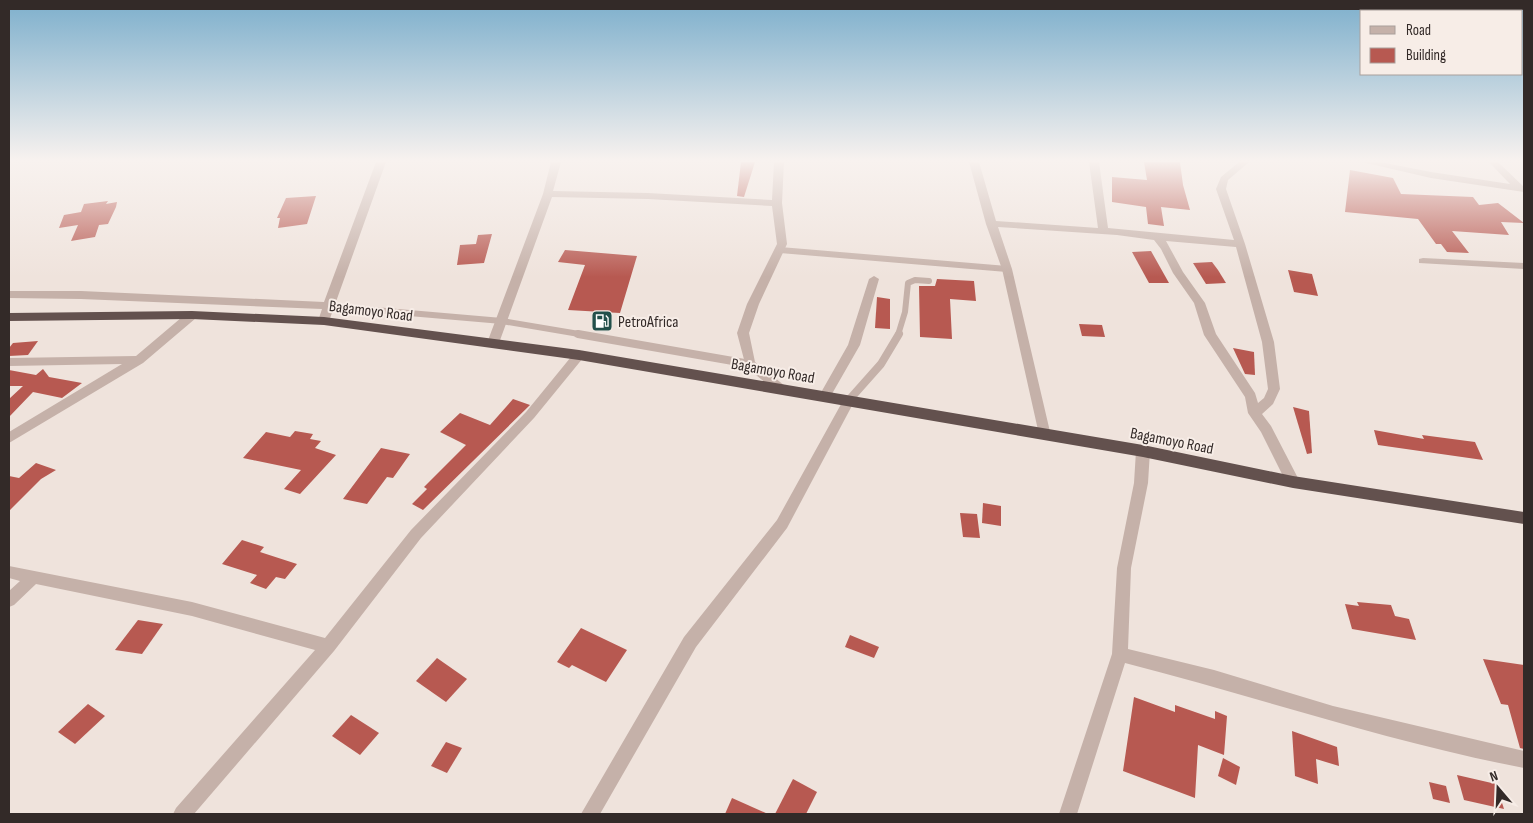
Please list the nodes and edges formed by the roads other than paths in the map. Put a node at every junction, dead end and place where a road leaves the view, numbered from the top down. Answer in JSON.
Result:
{"nodes":[{"id":1,"x":367,"y":200,"type":"edge"},
{"id":2,"x":546,"y":200,"type":"edge"},
{"id":3,"x":729,"y":200,"type":"edge"},
{"id":4,"x":985,"y":200,"type":"edge"},
{"id":5,"x":1100,"y":200,"type":"edge"},
{"id":6,"x":1225,"y":200,"type":"edge"},
{"id":7,"x":777,"y":203,"type":"joint"},
{"id":8,"x":991,"y":224,"type":"junction"},
{"id":9,"x":1104,"y":231,"type":"junction"},
{"id":10,"x":1157,"y":237,"type":"junction"},
{"id":11,"x":1240,"y":244,"type":"junction"},
{"id":12,"x":780,"y":250,"type":"junction"},
{"id":13,"x":1423,"y":261,"type":"dead end"},
{"id":14,"x":1524,"y":266,"type":"edge"},
{"id":15,"x":1007,"y":269,"type":"junction"},
{"id":16,"x":874,"y":279,"type":"dead end"},
{"id":17,"x":929,"y":281,"type":"dead end"},
{"id":18,"x":9,"y":295,"type":"edge"},
{"id":19,"x":328,"y":306,"type":"junction"},
{"id":20,"x":192,"y":316,"type":"junction"},
{"id":21,"x":9,"y":317,"type":"edge"},
{"id":22,"x":502,"y":321,"type":"junction"},
{"id":23,"x":324,"y":322,"type":"junction"},
{"id":24,"x":493,"y":343,"type":"junction"},
{"id":25,"x":579,"y":355,"type":"junction"},
{"id":26,"x":139,"y":360,"type":"junction"},
{"id":27,"x":9,"y":362,"type":"edge"},
{"id":28,"x":750,"y":364,"type":"junction"},
{"id":29,"x":781,"y":389,"type":"junction"},
{"id":30,"x":825,"y":396,"type":"junction"},
{"id":31,"x":849,"y":400,"type":"junction"},
{"id":32,"x":1254,"y":413,"type":"junction"},
{"id":33,"x":1045,"y":436,"type":"junction"},
{"id":34,"x":9,"y":438,"type":"edge"},
{"id":35,"x":1143,"y":451,"type":"junction"},
{"id":36,"x":1294,"y":482,"type":"junction"},
{"id":37,"x":1524,"y":518,"type":"edge"},
{"id":38,"x":9,"y":572,"type":"edge"},
{"id":39,"x":35,"y":576,"type":"junction"},
{"id":40,"x":9,"y":600,"type":"edge"},
{"id":41,"x":328,"y":646,"type":"junction"},
{"id":42,"x":1120,"y":654,"type":"junction"},
{"id":43,"x":1524,"y":760,"type":"edge"},
{"id":44,"x":182,"y":814,"type":"edge"},
{"id":45,"x":590,"y":814,"type":"edge"},
{"id":46,"x":1068,"y":814,"type":"edge"}],
"edges":[{"from":1,"to":19,"type":"street"},
{"from":2,"to":22,"type":"street"},
{"from":3,"to":7,"type":"street"},
{"from":4,"to":8,"type":"street"},
{"from":5,"to":9,"type":"street"},
{"from":6,"to":11,"type":"street"},
{"from":7,"to":12,"type":"street"},
{"from":8,"to":9,"type":"street"},
{"from":8,"to":15,"type":"street"},
{"from":9,"to":10,"type":"street"},
{"from":10,"to":11,"type":"street"},
{"from":10,"to":32,"type":"street"},
{"from":11,"to":32,"type":"street"},
{"from":12,"to":15,"type":"lane"},
{"from":12,"to":28,"type":"street"},
{"from":13,"to":14,"type":"street"},
{"from":15,"to":33,"type":"street"},
{"from":16,"to":30,"type":"street"},
{"from":17,"to":31,"type":"lane"},
{"from":18,"to":19,"type":"street"},
{"from":19,"to":22,"type":"lane"},
{"from":19,"to":23,"type":"street"},
{"from":20,"to":21,"type":"highway","name":"Bagamoyo Road"},
{"from":20,"to":23,"type":"highway","name":"Bagamoyo Road"},
{"from":20,"to":26,"type":"street"},
{"from":22,"to":24,"type":"street"},
{"from":22,"to":28,"type":"lane"},
{"from":23,"to":24,"type":"highway","name":"Bagamoyo Road"},
{"from":24,"to":25,"type":"highway","name":"Bagamoyo Road"},
{"from":25,"to":29,"type":"highway","name":"Bagamoyo Road"},
{"from":25,"to":41,"type":"street"},
{"from":26,"to":27,"type":"street"},
{"from":26,"to":34,"type":"street"},
{"from":28,"to":29,"type":"street"},
{"from":29,"to":30,"type":"highway","name":"Bagamoyo Road"},
{"from":30,"to":31,"type":"highway","name":"Bagamoyo Road"},
{"from":31,"to":33,"type":"highway","name":"Bagamoyo Road"},
{"from":31,"to":45,"type":"street"},
{"from":32,"to":36,"type":"street"},
{"from":33,"to":35,"type":"highway","name":"Bagamoyo Road"},
{"from":35,"to":36,"type":"highway","name":"Bagamoyo Road"},
{"from":35,"to":42,"type":"street"},
{"from":36,"to":37,"type":"highway","name":"Bagamoyo Road"},
{"from":38,"to":39,"type":"street"},
{"from":39,"to":40,"type":"street"},
{"from":39,"to":41,"type":"street"},
{"from":41,"to":44,"type":"street"},
{"from":42,"to":43,"type":"street"},
{"from":42,"to":46,"type":"street"}]}
